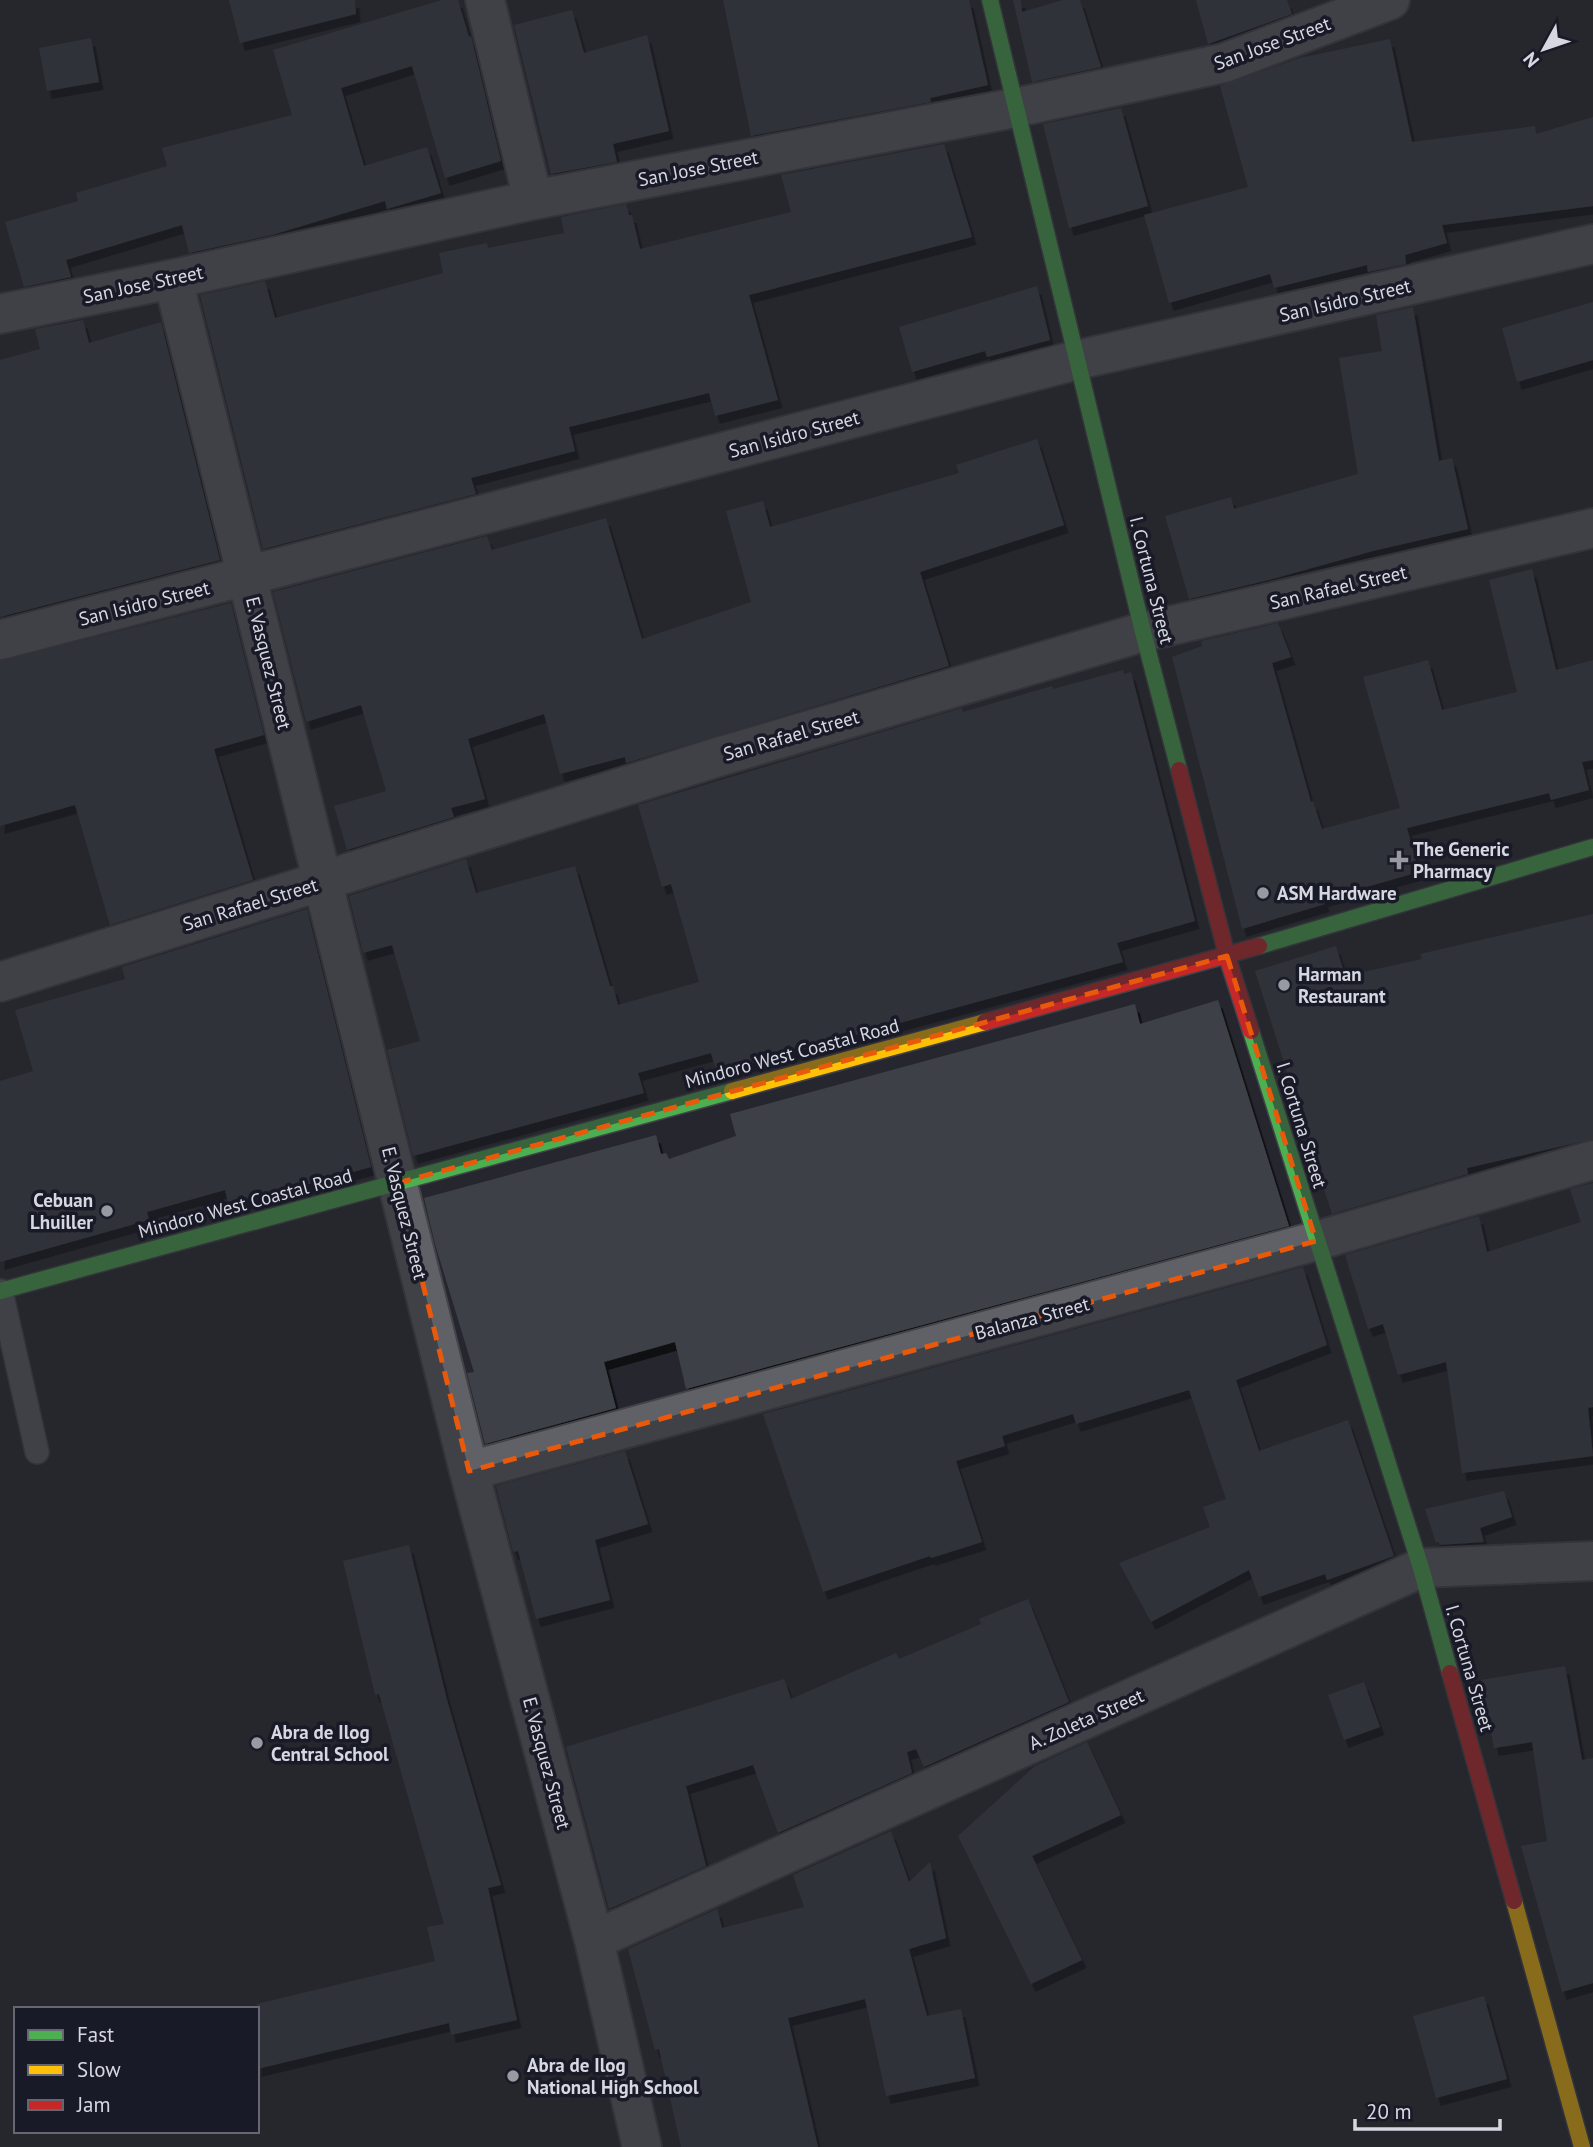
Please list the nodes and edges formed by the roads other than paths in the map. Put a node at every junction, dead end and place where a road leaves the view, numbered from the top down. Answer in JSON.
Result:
{"nodes":[{"id":1,"x":485,"y":0,"type":"edge"},
{"id":2,"x":990,"y":0,"type":"edge"},
{"id":3,"x":1390,"y":0,"type":"edge"},
{"id":4,"x":1014,"y":108,"type":"junction"},
{"id":5,"x":533,"y":200,"type":"junction"},
{"id":6,"x":1593,"y":244,"type":"edge"},
{"id":7,"x":173,"y":279,"type":"junction"},
{"id":8,"x":0,"y":314,"type":"edge"},
{"id":9,"x":1077,"y":360,"type":"junction"},
{"id":10,"x":1593,"y":528,"type":"edge"},
{"id":11,"x":247,"y":576,"type":"junction"},
{"id":12,"x":1143,"y":632,"type":"junction"},
{"id":13,"x":0,"y":640,"type":"edge"},
{"id":14,"x":1593,"y":847,"type":"edge"},
{"id":15,"x":324,"y":882,"type":"junction"},
{"id":16,"x":1227,"y":956,"type":"junction"},
{"id":17,"x":0,"y":982,"type":"edge"},
{"id":18,"x":1593,"y":1160,"type":"edge"},
{"id":19,"x":398,"y":1183,"type":"junction"},
{"id":20,"x":1317,"y":1241,"type":"junction"},
{"id":21,"x":1,"y":1291,"type":"edge"},
{"id":22,"x":37,"y":1452,"type":"dead end"},
{"id":23,"x":469,"y":1471,"type":"junction"},
{"id":24,"x":1593,"y":1561,"type":"edge"},
{"id":25,"x":1421,"y":1568,"type":"junction"},
{"id":26,"x":594,"y":1940,"type":"junction"},
{"id":27,"x":642,"y":2147,"type":"edge"},
{"id":28,"x":1582,"y":2147,"type":"edge"}],
"edges":[{"from":1,"to":5,"type":"street"},
{"from":2,"to":4,"type":"street","name":"I. Cortuna Street"},
{"from":3,"to":4,"type":"street","name":"San Jose Street"},
{"from":4,"to":5,"type":"street","name":"San Jose Street"},
{"from":4,"to":9,"type":"street","name":"I. Cortuna Street"},
{"from":5,"to":7,"type":"street","name":"San Jose Street"},
{"from":6,"to":9,"type":"street","name":"San Isidro Street"},
{"from":7,"to":8,"type":"street","name":"San Jose Street"},
{"from":7,"to":11,"type":"street","name":"E. Vasquez Street"},
{"from":9,"to":11,"type":"street","name":"San Isidro Street"},
{"from":9,"to":12,"type":"street","name":"I. Cortuna Street"},
{"from":10,"to":12,"type":"street","name":"San Rafael Street"},
{"from":11,"to":13,"type":"street","name":"San Isidro Street"},
{"from":11,"to":15,"type":"street","name":"E. Vasquez Street"},
{"from":12,"to":15,"type":"street","name":"San Rafael Street"},
{"from":12,"to":16,"type":"street","name":"I. Cortuna Street"},
{"from":14,"to":16,"type":"street","name":"Mindoro West Coastal Road"},
{"from":15,"to":17,"type":"street","name":"San Rafael Street"},
{"from":15,"to":19,"type":"street","name":"E. Vasquez Street"},
{"from":16,"to":19,"type":"street","name":"Mindoro West Coastal Road"},
{"from":16,"to":20,"type":"street","name":"I. Cortuna Street"},
{"from":18,"to":20,"type":"street","name":"Balanza Street"},
{"from":19,"to":21,"type":"street","name":"Mindoro West Coastal Road"},
{"from":19,"to":23,"type":"street","name":"E. Vasquez Street"},
{"from":20,"to":23,"type":"street","name":"Balanza Street"},
{"from":20,"to":25,"type":"street","name":"I. Cortuna Street"},
{"from":21,"to":22,"type":"lane"},
{"from":23,"to":26,"type":"street","name":"E. Vasquez Street"},
{"from":24,"to":25,"type":"street","name":"A. Zoleta Street"},
{"from":25,"to":26,"type":"street","name":"A. Zoleta Street"},
{"from":25,"to":28,"type":"street","name":"I. Cortuna Street"},
{"from":26,"to":27,"type":"street","name":"E. Vasquez Street"}]}
